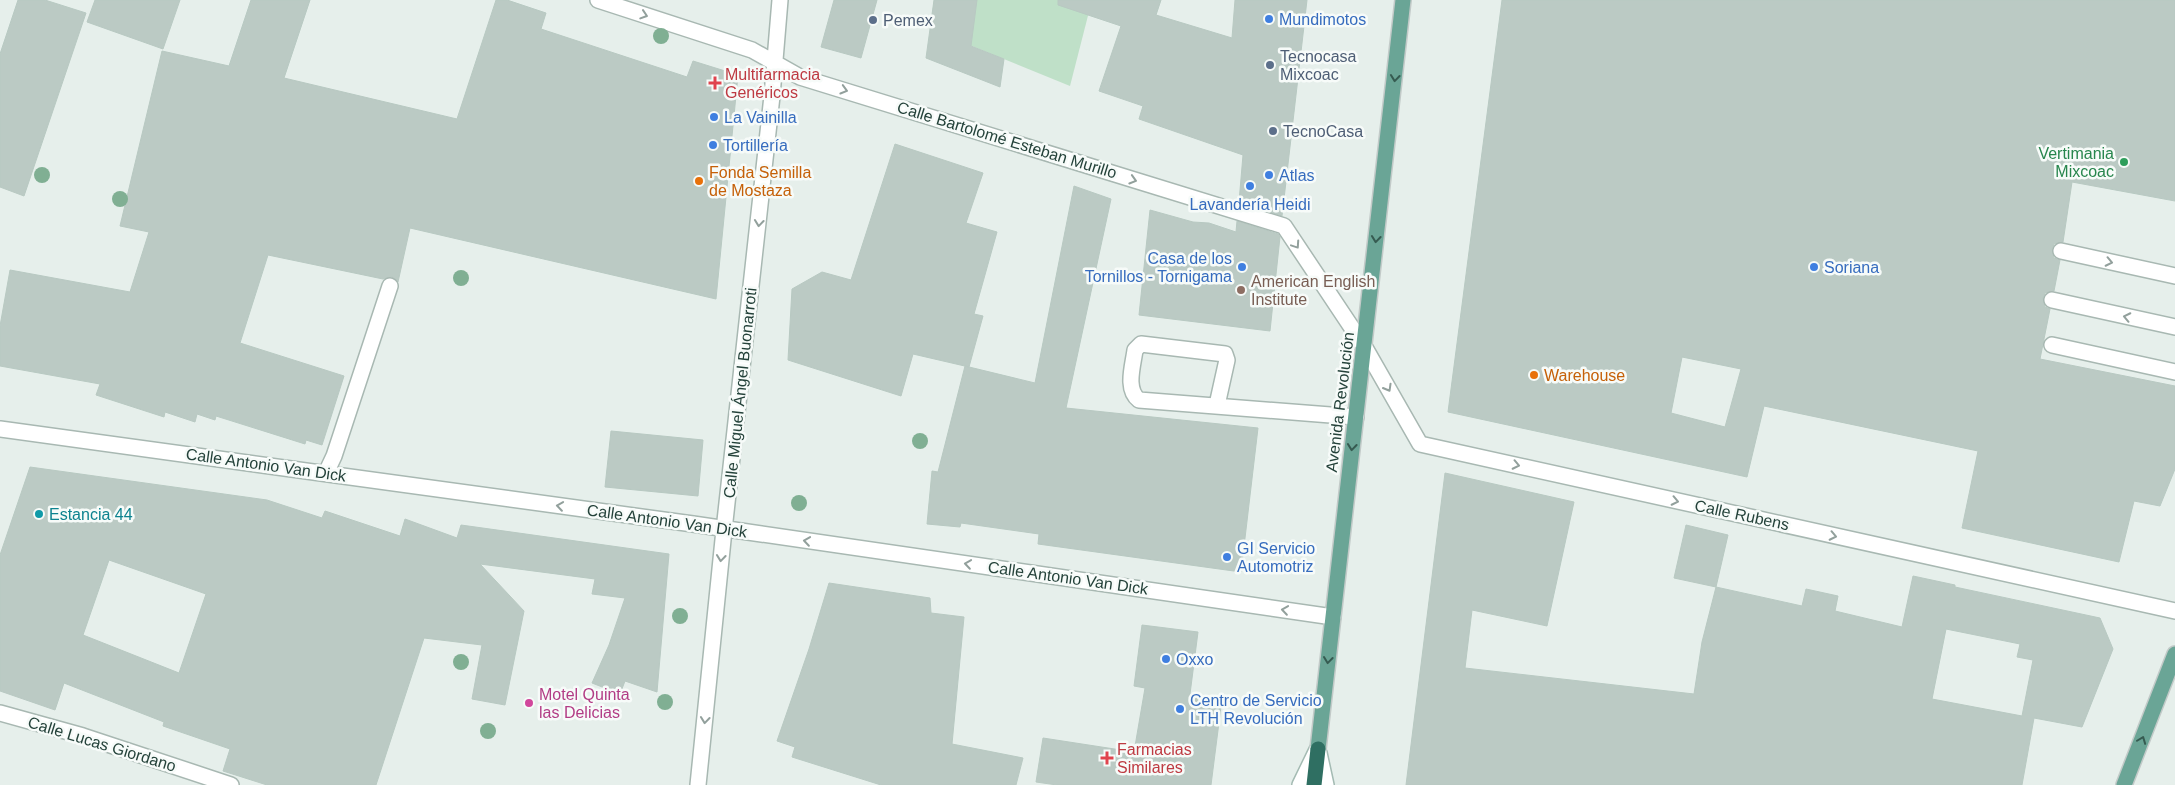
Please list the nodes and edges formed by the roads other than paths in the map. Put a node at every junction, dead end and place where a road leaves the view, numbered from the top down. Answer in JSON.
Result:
{"nodes":[{"id":1,"x":598,"y":0,"type":"edge"},
{"id":2,"x":780,"y":0,"type":"edge"},
{"id":3,"x":1403,"y":0,"type":"edge"},
{"id":4,"x":775,"y":62,"type":"junction"},
{"id":5,"x":2061,"y":251,"type":"dead end"},
{"id":6,"x":2175,"y":276,"type":"edge"},
{"id":7,"x":390,"y":286,"type":"dead end"},
{"id":8,"x":2052,"y":300,"type":"dead end"},
{"id":9,"x":2175,"y":327,"type":"edge"},
{"id":10,"x":1364,"y":346,"type":"junction"},
{"id":11,"x":2052,"y":346,"type":"dead end"},
{"id":12,"x":2175,"y":372,"type":"edge"},
{"id":13,"x":1217,"y":405,"type":"junction"},
{"id":14,"x":1356,"y":417,"type":"junction"},
{"id":15,"x":0,"y":428,"type":"edge"},
{"id":16,"x":326,"y":473,"type":"junction"},
{"id":17,"x":724,"y":530,"type":"junction"},
{"id":18,"x":2175,"y":611,"type":"edge"},
{"id":19,"x":1333,"y":617,"type":"junction"},
{"id":20,"x":2175,"y":654,"type":"edge"},
{"id":21,"x":0,"y":713,"type":"edge"},
{"id":22,"x":1318,"y":749,"type":"junction"},
{"id":23,"x":232,"y":785,"type":"edge"},
{"id":24,"x":698,"y":785,"type":"edge"},
{"id":25,"x":1300,"y":785,"type":"edge"},
{"id":26,"x":1314,"y":785,"type":"edge"},
{"id":27,"x":1326,"y":785,"type":"edge"},
{"id":28,"x":2124,"y":785,"type":"edge"}],
"edges":[{"from":1,"to":4,"type":"street","name":"Calle Bartolomé Esteban Murillo","one_way":true},
{"from":2,"to":4,"type":"street","name":"Calle Miguel Ángel Buonarroti"},
{"from":3,"to":10,"type":"main road","name":"Avenida Revolución","one_way":true},
{"from":4,"to":10,"type":"street","name":"Calle Bartolomé Esteban Murillo","one_way":true},
{"from":4,"to":17,"type":"street","name":"Calle Miguel Ángel Buonarroti","one_way":true},
{"from":5,"to":6,"type":"street","one_way":true},
{"from":7,"to":16,"type":"street"},
{"from":9,"to":8,"type":"street","one_way":true},
{"from":10,"to":14,"type":"main road","name":"Avenida Revolución"},
{"from":10,"to":18,"type":"street","name":"Calle Rubens","one_way":true},
{"from":11,"to":12,"type":"street"},
{"from":13,"to":13,"type":"street"},
{"from":13,"to":14,"type":"street"},
{"from":14,"to":19,"type":"main road","name":"Avenida Revolución","one_way":true},
{"from":15,"to":16,"type":"street","name":"Calle Antonio Van Dick"},
{"from":17,"to":16,"type":"street","name":"Calle Antonio Van Dick","one_way":true},
{"from":19,"to":17,"type":"street","name":"Calle Antonio Van Dick","one_way":true},
{"from":17,"to":24,"type":"street","name":"Calle Miguel Ángel Buonarroti","one_way":true},
{"from":19,"to":22,"type":"main road","name":"Avenida Revolución","one_way":true},
{"from":28,"to":20,"type":"main road","one_way":true},
{"from":21,"to":23,"type":"street","name":"Calle Lucas Giordano"},
{"from":22,"to":25,"type":"street","name":"Avenida Revolución"},
{"from":22,"to":26,"type":"highway"},
{"from":22,"to":27,"type":"street","name":"Avenida Revolución"}]}
